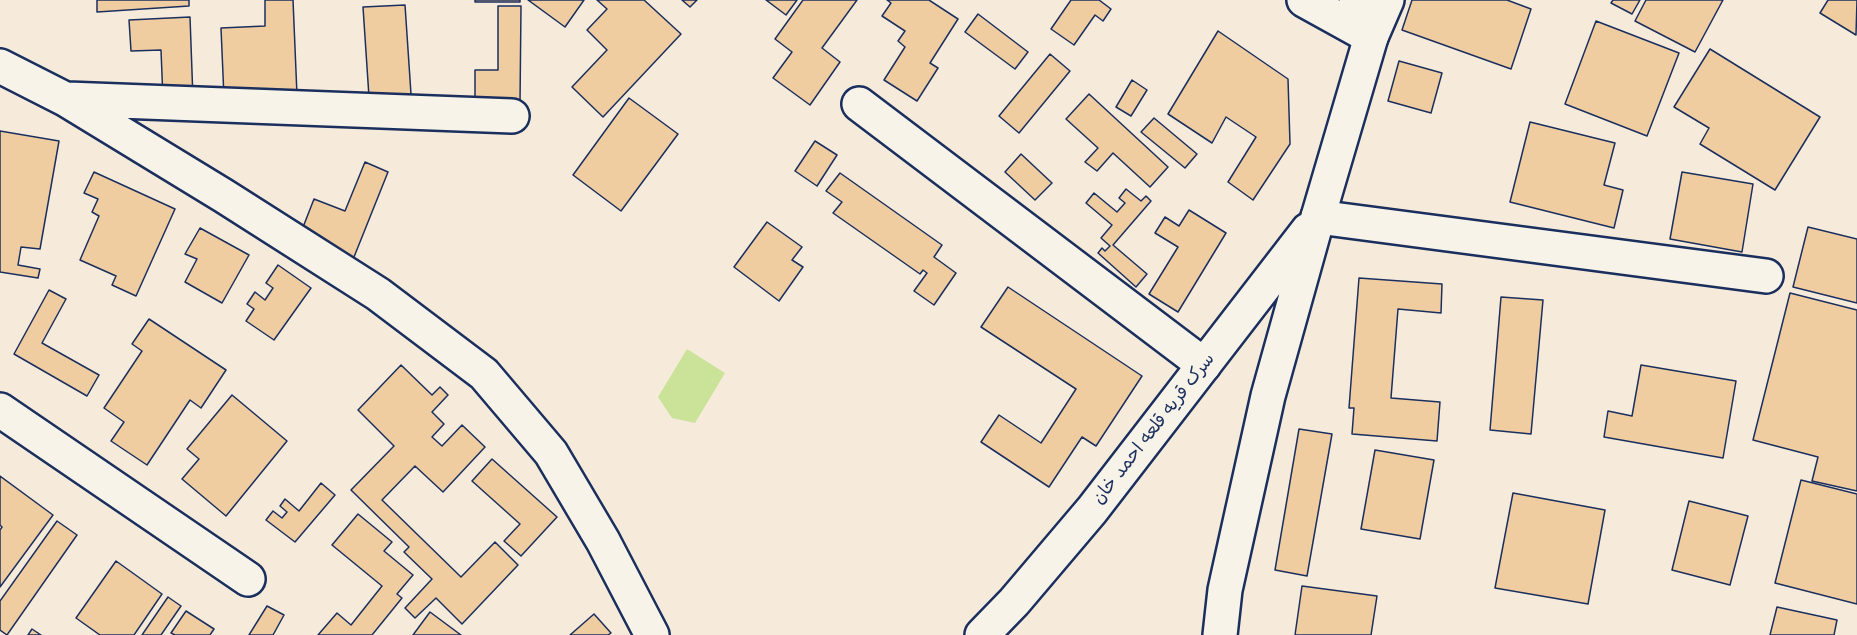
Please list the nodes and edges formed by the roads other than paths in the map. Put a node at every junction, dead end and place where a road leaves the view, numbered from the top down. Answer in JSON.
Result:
{"nodes":[{"id":1,"x":1304,"y":0,"type":"edge"},
{"id":2,"x":1356,"y":0,"type":"edge"},
{"id":3,"x":1387,"y":0,"type":"edge"},
{"id":4,"x":1371,"y":37,"type":"junction"},
{"id":5,"x":0,"y":66,"type":"edge"},
{"id":6,"x":65,"y":99,"type":"junction"},
{"id":7,"x":859,"y":104,"type":"dead end"},
{"id":8,"x":512,"y":116,"type":"dead end"},
{"id":9,"x":1318,"y":217,"type":"junction"},
{"id":10,"x":1766,"y":276,"type":"dead end"},
{"id":11,"x":1204,"y":365,"type":"junction"},
{"id":12,"x":0,"y":410,"type":"edge"},
{"id":13,"x":248,"y":579,"type":"dead end"},
{"id":14,"x":652,"y":635,"type":"edge"},
{"id":15,"x":982,"y":635,"type":"edge"},
{"id":16,"x":1220,"y":635,"type":"edge"}],
"edges":[{"from":1,"to":4,"type":"street"},
{"from":2,"to":4,"type":"street"},
{"from":3,"to":4,"type":"street","name":"سرک قریه قلعه احمد خان"},
{"from":4,"to":9,"type":"street","name":"سرک قریه قلعه احمد خان"},
{"from":5,"to":6,"type":"street"},
{"from":6,"to":8,"type":"street"},
{"from":6,"to":14,"type":"street"},
{"from":7,"to":11,"type":"street"},
{"from":9,"to":10,"type":"street"},
{"from":9,"to":11,"type":"street","name":"سرک قریه قلعه احمد خان"},
{"from":9,"to":16,"type":"street","name":"سرک قریه قلعه احمد خان"},
{"from":11,"to":15,"type":"street","name":"سرک قریه قلعه احمد خان"},
{"from":12,"to":13,"type":"street"}]}
